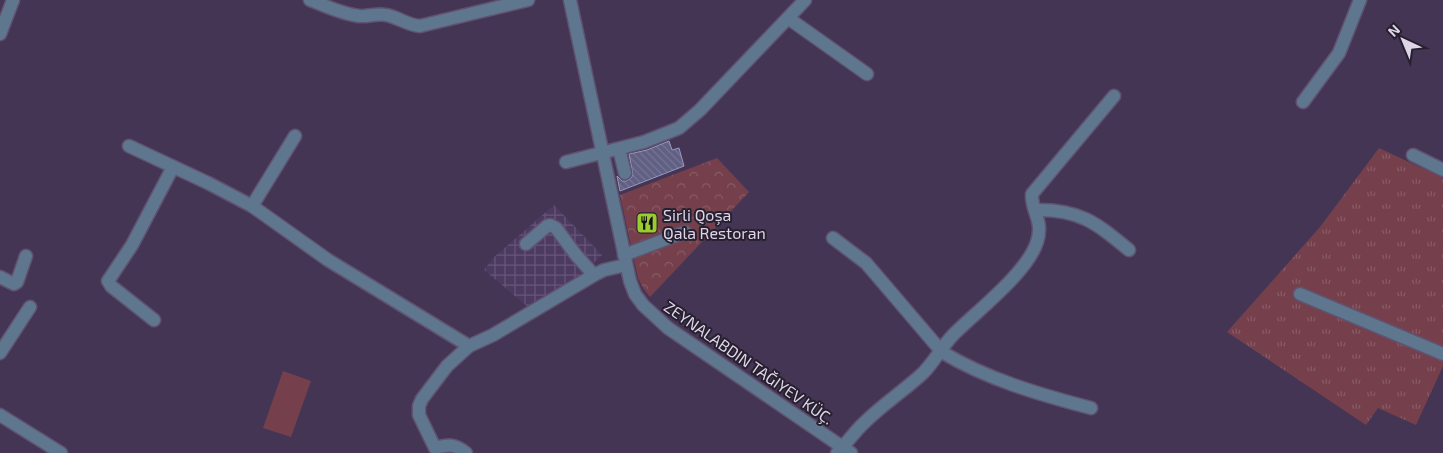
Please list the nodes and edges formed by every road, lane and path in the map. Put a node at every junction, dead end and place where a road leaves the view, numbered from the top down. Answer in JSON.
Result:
{"nodes":[{"id":1,"x":13,"y":0,"type":"edge"},
{"id":2,"x":310,"y":0,"type":"edge"},
{"id":3,"x":528,"y":0,"type":"edge"},
{"id":4,"x":570,"y":0,"type":"edge"},
{"id":5,"x":805,"y":0,"type":"edge"},
{"id":6,"x":1360,"y":0,"type":"edge"},
{"id":7,"x":788,"y":18,"type":"junction"},
{"id":8,"x":1,"y":29,"type":"edge"},
{"id":9,"x":867,"y":74,"type":"dead end"},
{"id":10,"x":1114,"y":96,"type":"dead end"},
{"id":11,"x":1303,"y":102,"type":"dead end"},
{"id":12,"x":295,"y":136,"type":"dead end"},
{"id":13,"x":129,"y":146,"type":"dead end"},
{"id":14,"x":619,"y":149,"type":"junction"},
{"id":15,"x":604,"y":153,"type":"junction"},
{"id":16,"x":1413,"y":156,"type":"dead end"},
{"id":17,"x":566,"y":162,"type":"dead end"},
{"id":18,"x":172,"y":167,"type":"junction"},
{"id":19,"x":1443,"y":170,"type":"edge"},
{"id":20,"x":624,"y":173,"type":"dead end"},
{"id":21,"x":252,"y":206,"type":"junction"},
{"id":22,"x":1036,"y":210,"type":"junction"},
{"id":23,"x":686,"y":232,"type":"dead end"},
{"id":24,"x":833,"y":238,"type":"dead end"},
{"id":25,"x":526,"y":244,"type":"dead end"},
{"id":26,"x":1129,"y":250,"type":"dead end"},
{"id":27,"x":26,"y":256,"type":"dead end"},
{"id":28,"x":625,"y":260,"type":"junction"},
{"id":29,"x":594,"y":275,"type":"junction"},
{"id":30,"x":0,"y":277,"type":"edge"},
{"id":31,"x":1300,"y":294,"type":"dead end"},
{"id":32,"x":30,"y":307,"type":"dead end"},
{"id":33,"x":154,"y":320,"type":"dead end"},
{"id":34,"x":470,"y":346,"type":"junction"},
{"id":35,"x":942,"y":352,"type":"junction"},
{"id":36,"x":0,"y":353,"type":"edge"},
{"id":37,"x":1443,"y":354,"type":"edge"},
{"id":38,"x":1091,"y":408,"type":"dead end"},
{"id":39,"x":1,"y":419,"type":"edge"},
{"id":40,"x":436,"y":450,"type":"edge"},
{"id":41,"x":844,"y":451,"type":"edge"},
{"id":42,"x":61,"y":453,"type":"edge"},
{"id":43,"x":466,"y":453,"type":"edge"}],
"edges":[{"from":1,"to":8,"type":"street"},
{"from":2,"to":3,"type":"street"},
{"from":4,"to":15,"type":"street"},
{"from":5,"to":7,"type":"street"},
{"from":6,"to":11,"type":"street"},
{"from":7,"to":9,"type":"street"},
{"from":7,"to":14,"type":"street"},
{"from":10,"to":22,"type":"street"},
{"from":12,"to":21,"type":"street"},
{"from":13,"to":18,"type":"street"},
{"from":14,"to":15,"type":"street"},
{"from":14,"to":20,"type":"street"},
{"from":15,"to":17,"type":"street"},
{"from":15,"to":28,"type":"street"},
{"from":16,"to":19,"type":"street"},
{"from":18,"to":21,"type":"street"},
{"from":18,"to":33,"type":"street"},
{"from":21,"to":34,"type":"street"},
{"from":22,"to":26,"type":"street"},
{"from":22,"to":35,"type":"street"},
{"from":23,"to":28,"type":"street"},
{"from":24,"to":35,"type":"street"},
{"from":25,"to":29,"type":"street"},
{"from":27,"to":30,"type":"street"},
{"from":28,"to":29,"type":"street"},
{"from":28,"to":41,"type":"street"},
{"from":29,"to":34,"type":"street"},
{"from":31,"to":37,"type":"street"},
{"from":32,"to":36,"type":"street"},
{"from":34,"to":40,"type":"street"},
{"from":35,"to":38,"type":"street"},
{"from":35,"to":41,"type":"street"},
{"from":39,"to":42,"type":"street"},
{"from":40,"to":43,"type":"street"}]}
